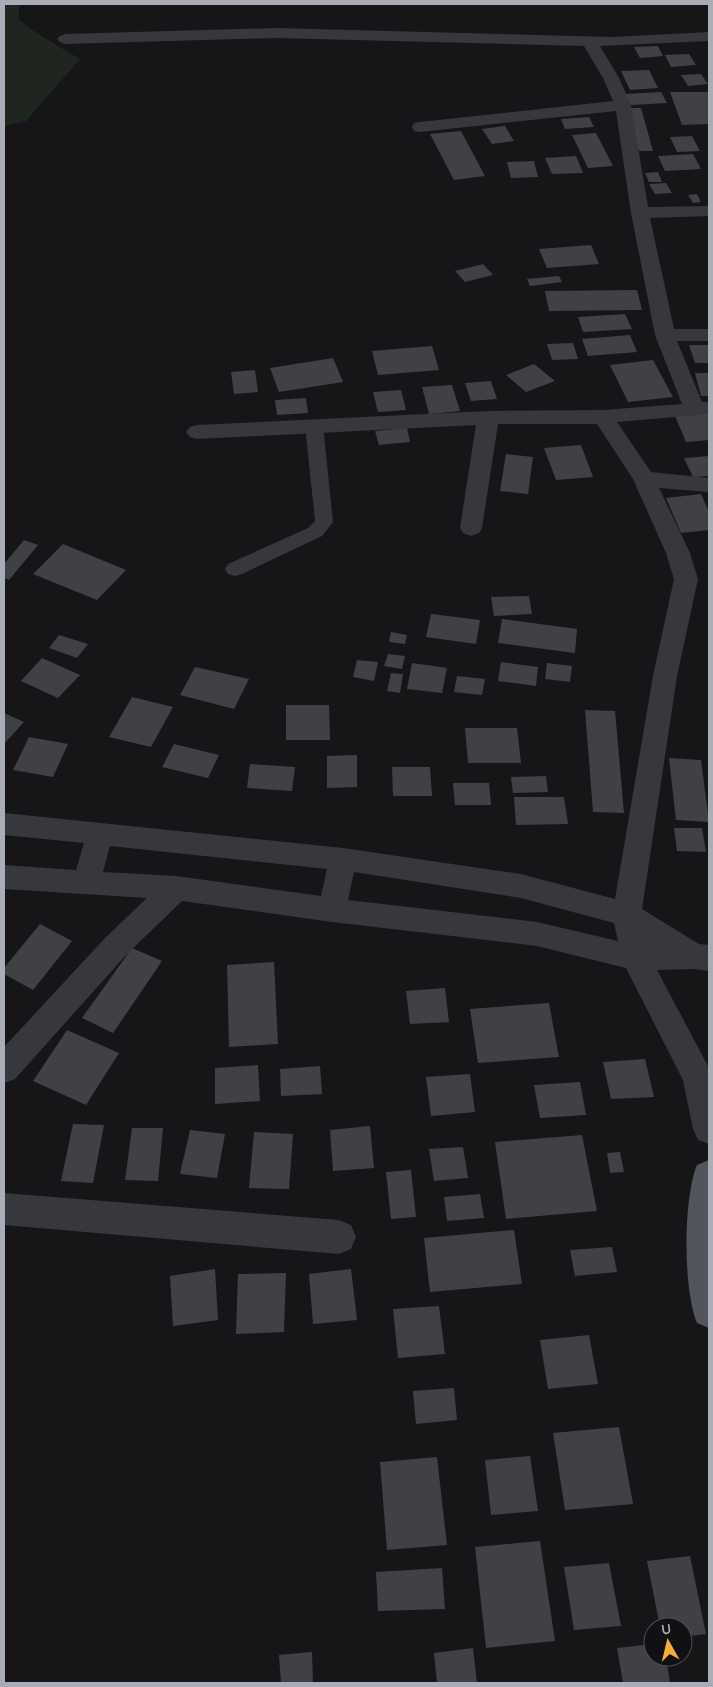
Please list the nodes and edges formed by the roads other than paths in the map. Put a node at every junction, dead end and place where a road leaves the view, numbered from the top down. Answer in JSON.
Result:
{"nodes":[{"id":1,"x":709,"y":36,"type":"edge"},
{"id":2,"x":65,"y":39,"type":"dead end"},
{"id":3,"x":589,"y":41,"type":"junction"},
{"id":4,"x":623,"y":105,"type":"junction"},
{"id":5,"x":420,"y":127,"type":"dead end"},
{"id":6,"x":709,"y":211,"type":"edge"},
{"id":7,"x":640,"y":213,"type":"junction"},
{"id":8,"x":665,"y":335,"type":"junction"},
{"id":9,"x":709,"y":335,"type":"edge"},
{"id":10,"x":702,"y":409,"type":"edge"},
{"id":11,"x":603,"y":417,"type":"junction"},
{"id":12,"x":488,"y":418,"type":"junction"},
{"id":13,"x":314,"y":425,"type":"junction"},
{"id":14,"x":197,"y":432,"type":"dead end"},
{"id":15,"x":644,"y":479,"type":"junction"},
{"id":16,"x":709,"y":485,"type":"edge"},
{"id":17,"x":471,"y":528,"type":"dead end"},
{"id":18,"x":235,"y":569,"type":"dead end"},
{"id":19,"x":4,"y":824,"type":"edge"},
{"id":20,"x":100,"y":834,"type":"junction"},
{"id":21,"x":343,"y":859,"type":"junction"},
{"id":22,"x":4,"y":877,"type":"edge"},
{"id":23,"x":86,"y":882,"type":"junction"},
{"id":24,"x":176,"y":888,"type":"junction"},
{"id":25,"x":332,"y":910,"type":"junction"},
{"id":26,"x":627,"y":914,"type":"junction"},
{"id":27,"x":702,"y":957,"type":"edge"},
{"id":28,"x":636,"y":958,"type":"junction"},
{"id":29,"x":4,"y":1069,"type":"edge"},
{"id":30,"x":709,"y":1129,"type":"edge"},
{"id":31,"x":709,"y":1176,"type":"edge"},
{"id":32,"x":4,"y":1209,"type":"edge"},
{"id":33,"x":339,"y":1237,"type":"dead end"},
{"id":34,"x":709,"y":1311,"type":"edge"}],
"edges":[{"from":1,"to":3,"type":"street"},
{"from":2,"to":3,"type":"street"},
{"from":3,"to":4,"type":"street"},
{"from":4,"to":5,"type":"street"},
{"from":4,"to":7,"type":"street"},
{"from":6,"to":7,"type":"street"},
{"from":7,"to":8,"type":"street"},
{"from":8,"to":9,"type":"street"},
{"from":8,"to":10,"type":"street"},
{"from":10,"to":11,"type":"street"},
{"from":11,"to":12,"type":"street"},
{"from":11,"to":15,"type":"street"},
{"from":12,"to":13,"type":"street"},
{"from":12,"to":17,"type":"street"},
{"from":13,"to":14,"type":"street"},
{"from":13,"to":18,"type":"lane"},
{"from":15,"to":16,"type":"street"},
{"from":15,"to":26,"type":"street"},
{"from":19,"to":20,"type":"street"},
{"from":20,"to":21,"type":"street"},
{"from":20,"to":23,"type":"street"},
{"from":21,"to":25,"type":"street"},
{"from":21,"to":26,"type":"street"},
{"from":22,"to":23,"type":"street"},
{"from":23,"to":24,"type":"street"},
{"from":24,"to":25,"type":"street"},
{"from":24,"to":29,"type":"street"},
{"from":25,"to":28,"type":"street"},
{"from":26,"to":27,"type":"street"},
{"from":26,"to":28,"type":"street"},
{"from":27,"to":28,"type":"street"},
{"from":28,"to":30,"type":"street"},
{"from":31,"to":34,"type":"main road"},
{"from":32,"to":33,"type":"street"}]}
